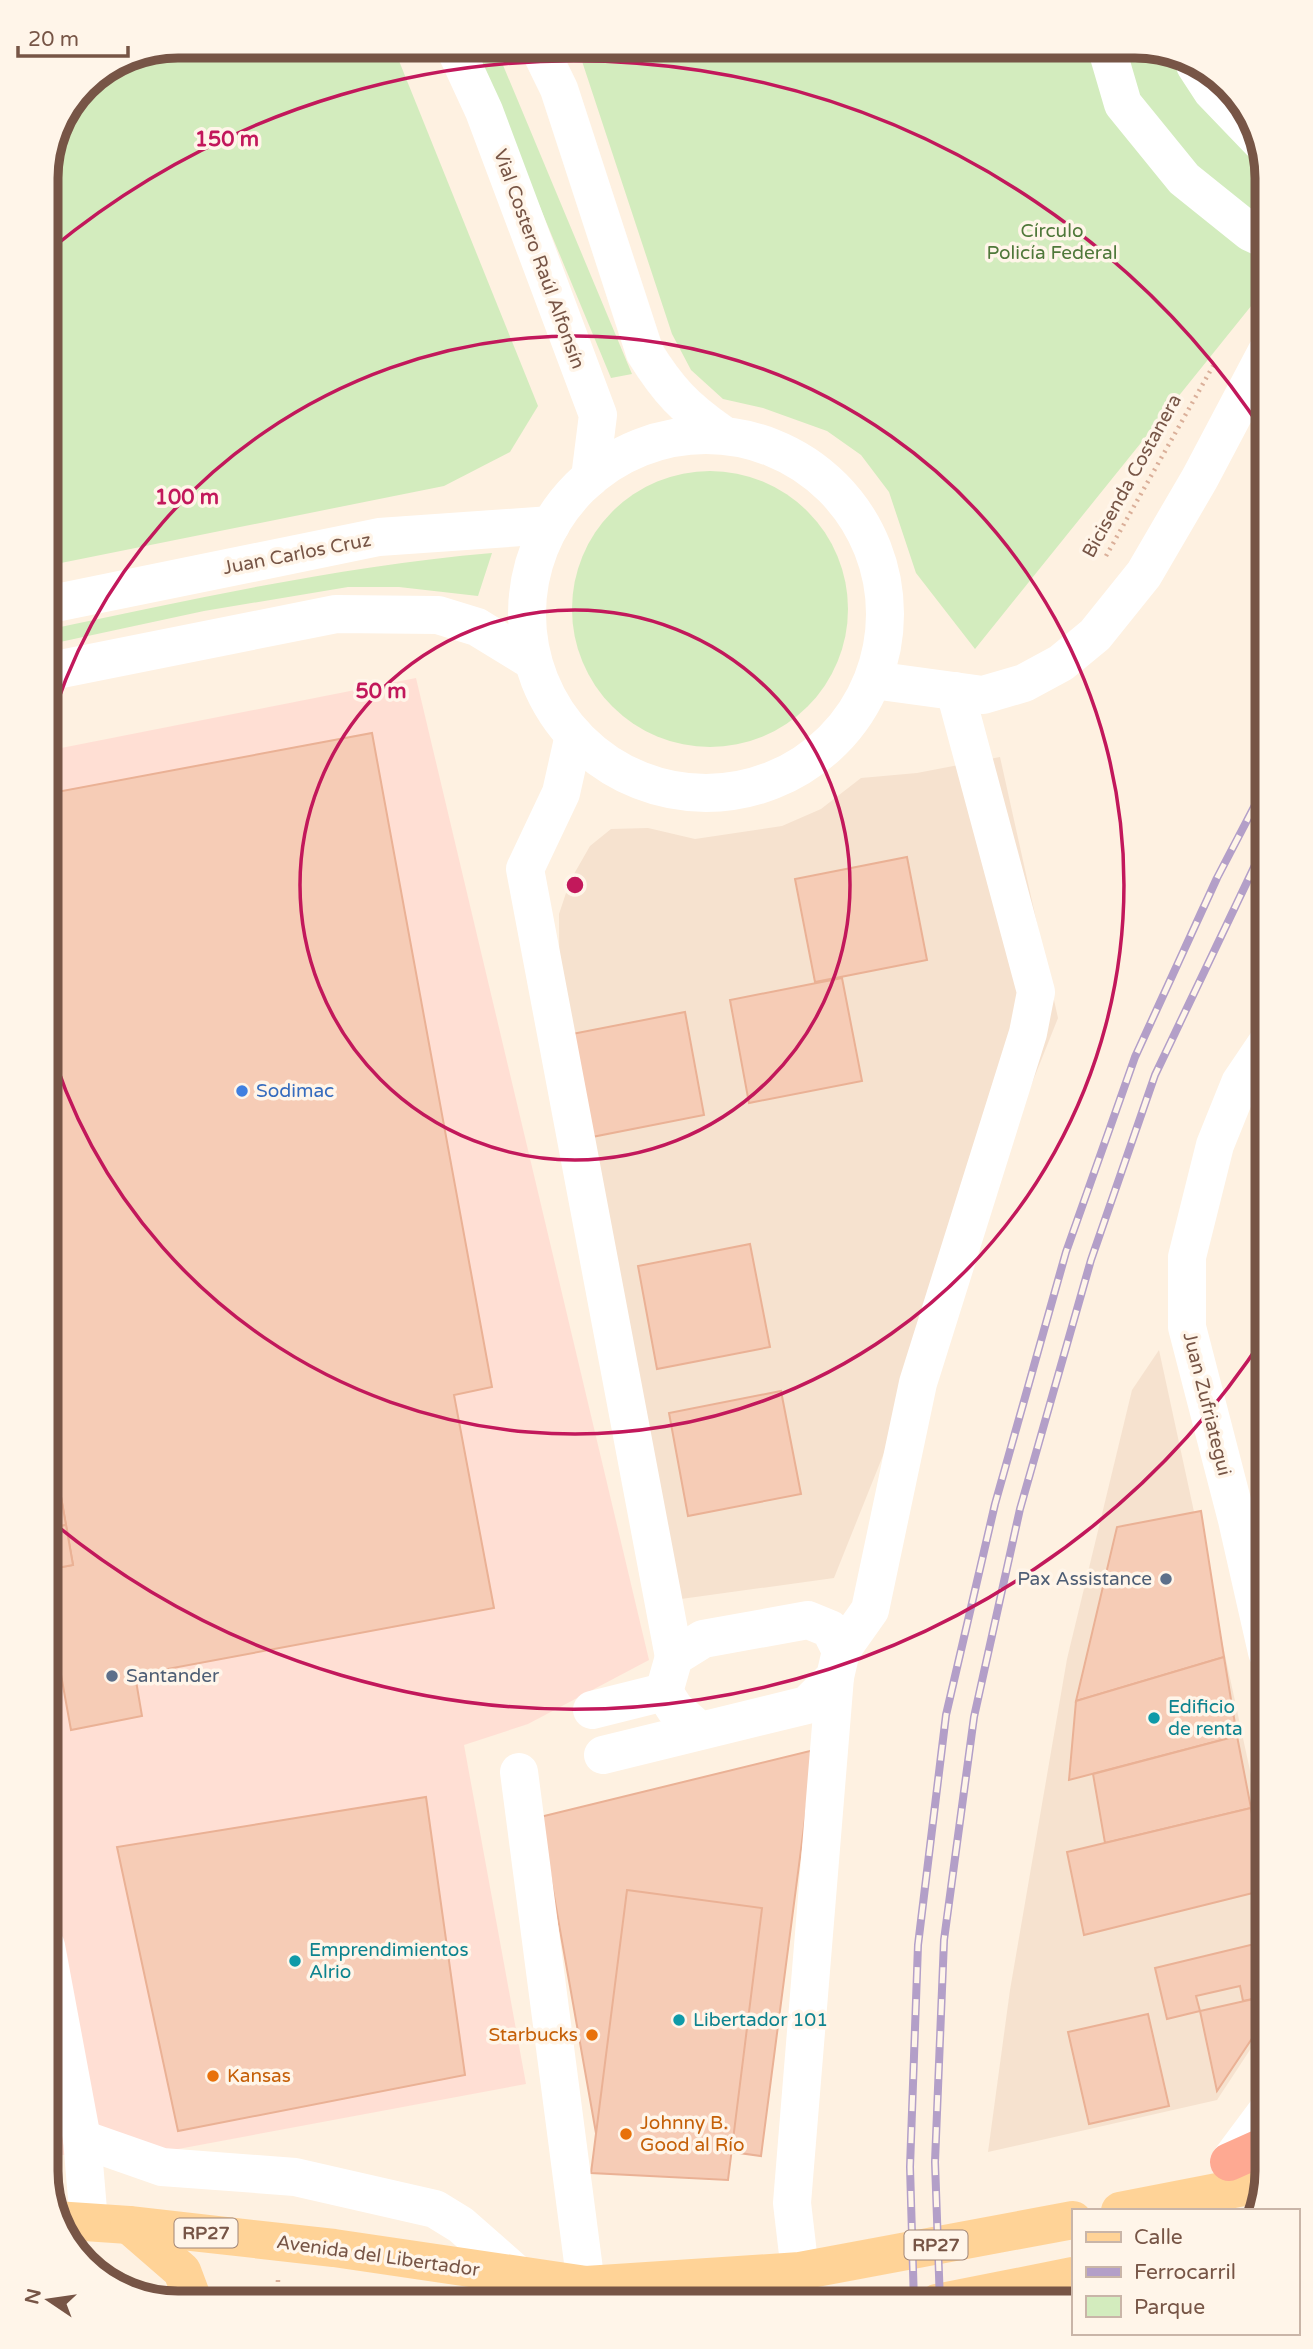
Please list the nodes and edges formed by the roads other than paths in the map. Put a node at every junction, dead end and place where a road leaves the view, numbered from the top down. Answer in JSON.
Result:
{"nodes":[{"id":1,"x":460,"y":58,"type":"edge"},
{"id":2,"x":544,"y":58,"type":"edge"},
{"id":3,"x":1109,"y":58,"type":"edge"},
{"id":4,"x":1205,"y":80,"type":"edge"},
{"id":5,"x":1241,"y":121,"type":"edge"},
{"id":6,"x":1255,"y":234,"type":"edge"},
{"id":7,"x":1255,"y":363,"type":"edge"},
{"id":8,"x":720,"y":433,"type":"junction"},
{"id":9,"x":590,"y":478,"type":"junction"},
{"id":10,"x":551,"y":525,"type":"junction"},
{"id":11,"x":58,"y":603,"type":"edge"},
{"id":12,"x":526,"y":657,"type":"junction"},
{"id":13,"x":58,"y":670,"type":"edge"},
{"id":14,"x":873,"y":680,"type":"junction"},
{"id":15,"x":956,"y":691,"type":"junction"},
{"id":16,"x":574,"y":735,"type":"junction"},
{"id":17,"x":1255,"y":1062,"type":"edge"},
{"id":18,"x":1252,"y":1517,"type":"edge"},
{"id":19,"x":1255,"y":1542,"type":"edge"},
{"id":20,"x":838,"y":1664,"type":"junction"},
{"id":21,"x":669,"y":1674,"type":"junction"},
{"id":22,"x":592,"y":1710,"type":"dead end"},
{"id":23,"x":699,"y":1730,"type":"junction"},
{"id":24,"x":603,"y":1755,"type":"dead end"},
{"id":25,"x":520,"y":1772,"type":"dead end"},
{"id":26,"x":58,"y":2010,"type":"edge"},
{"id":27,"x":1255,"y":2128,"type":"edge"},
{"id":28,"x":82,"y":2139,"type":"junction"},
{"id":29,"x":1255,"y":2151,"type":"edge"},
{"id":30,"x":1229,"y":2162,"type":"junction"},
{"id":31,"x":1254,"y":2185,"type":"edge"},
{"id":32,"x":1185,"y":2199,"type":"junction"},
{"id":33,"x":1131,"y":2209,"type":"edge"},
{"id":34,"x":1072,"y":2220,"type":"edge"},
{"id":35,"x":72,"y":2221,"type":"edge"},
{"id":36,"x":129,"y":2224,"type":"junction"},
{"id":37,"x":800,"y":2271,"type":"junction"},
{"id":38,"x":1072,"y":2276,"type":"edge"},
{"id":39,"x":520,"y":2277,"type":"junction"},
{"id":40,"x":586,"y":2286,"type":"junction"},
{"id":41,"x":191,"y":2291,"type":"edge"},
{"id":42,"x":1000,"y":2291,"type":"edge"}],
"edges":[{"from":1,"to":9,"type":"street","name":"Vial Costero Raúl Alfonsín"},
{"from":2,"to":8,"type":"street"},
{"from":3,"to":6,"type":"street"},
{"from":4,"to":5,"type":"street"},
{"from":7,"to":15,"type":"street"},
{"from":8,"to":9,"type":"street"},
{"from":8,"to":14,"type":"street"},
{"from":9,"to":10,"type":"street"},
{"from":10,"to":11,"type":"street","name":"Juan Carlos Cruz"},
{"from":10,"to":12,"type":"street"},
{"from":12,"to":13,"type":"street"},
{"from":12,"to":16,"type":"street"},
{"from":14,"to":15,"type":"street"},
{"from":14,"to":16,"type":"street"},
{"from":15,"to":20,"type":"street"},
{"from":16,"to":21,"type":"street"},
{"from":17,"to":18,"type":"street","name":"Juan Zufriategui"},
{"from":18,"to":19,"type":"street","name":"Juan Zufriategui"},
{"from":20,"to":21,"type":"street"},
{"from":20,"to":23,"type":"street"},
{"from":20,"to":37,"type":"street"},
{"from":21,"to":22,"type":"street"},
{"from":21,"to":23,"type":"street"},
{"from":23,"to":24,"type":"street"},
{"from":25,"to":40,"type":"street"},
{"from":26,"to":28,"type":"street"},
{"from":27,"to":30,"type":"street"},
{"from":28,"to":35,"type":"street"},
{"from":28,"to":39,"type":"street"},
{"from":29,"to":30,"type":"highway"},
{"from":30,"to":32,"type":"main road"},
{"from":31,"to":32,"type":"main road"},
{"from":32,"to":33,"type":"main road"},
{"from":34,"to":37,"type":"main road","name":"Avenida del Libertador","number":"RP27"},
{"from":35,"to":36,"type":"main road","name":"Avenida del Libertador","number":"RP27"},
{"from":36,"to":39,"type":"main road","name":"Avenida del Libertador","number":"RP27"},
{"from":36,"to":41,"type":"main road"},
{"from":37,"to":40,"type":"main road","name":"Avenida del Libertador","number":"RP27"},
{"from":38,"to":42,"type":"main road"},
{"from":39,"to":40,"type":"main road","name":"Avenida del Libertador","number":"RP27"}]}
